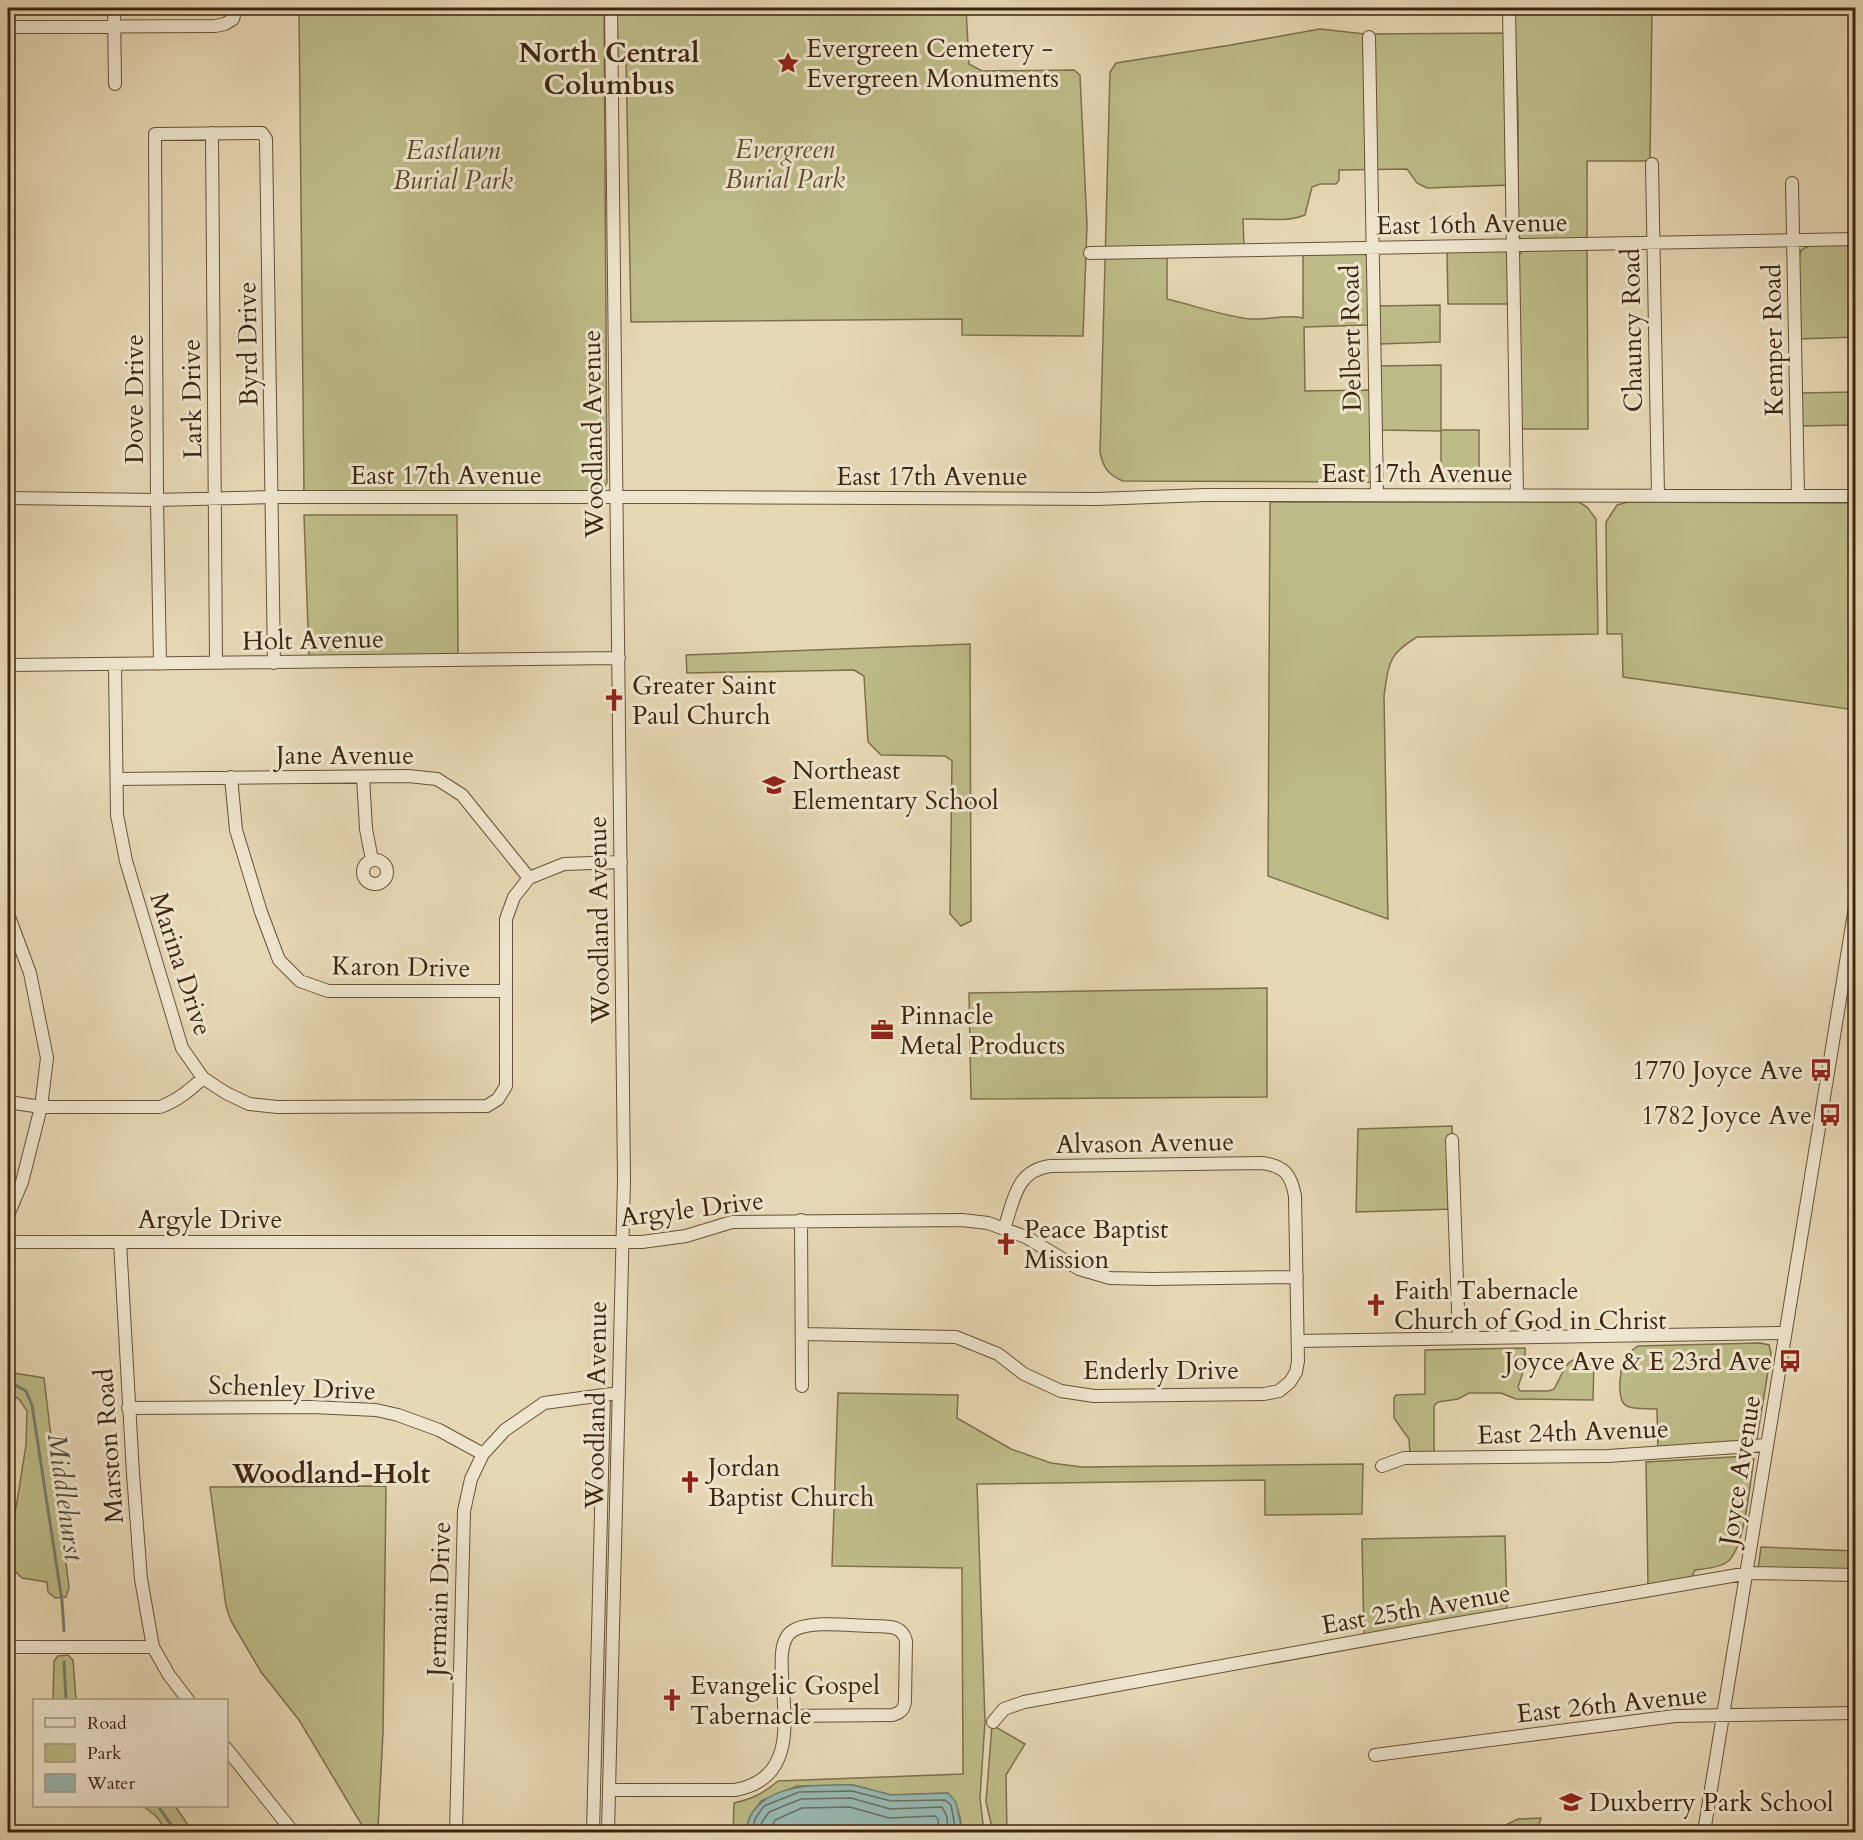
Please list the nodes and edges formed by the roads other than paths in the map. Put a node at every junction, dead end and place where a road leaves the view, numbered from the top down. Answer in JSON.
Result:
{"nodes":[{"id":1,"x":114,"y":8,"type":"edge"},
{"id":2,"x":611,"y":8,"type":"edge"},
{"id":3,"x":1509,"y":8,"type":"edge"},
{"id":4,"x":236,"y":9,"type":"edge"},
{"id":5,"x":114,"y":26,"type":"junction"},
{"id":6,"x":8,"y":27,"type":"edge"},
{"id":7,"x":1369,"y":37,"type":"dead end"},
{"id":8,"x":115,"y":84,"type":"dead end"},
{"id":9,"x":155,"y":134,"type":"joint"},
{"id":10,"x":212,"y":134,"type":"junction"},
{"id":11,"x":1652,"y":164,"type":"dead end"},
{"id":12,"x":1792,"y":183,"type":"dead end"},
{"id":13,"x":1856,"y":239,"type":"edge"},
{"id":14,"x":1794,"y":240,"type":"junction"},
{"id":15,"x":1653,"y":243,"type":"junction"},
{"id":16,"x":1513,"y":245,"type":"junction"},
{"id":17,"x":1372,"y":248,"type":"junction"},
{"id":18,"x":1090,"y":253,"type":"dead end"},
{"id":19,"x":1377,"y":495,"type":"junction"},
{"id":20,"x":1517,"y":495,"type":"junction"},
{"id":21,"x":1658,"y":495,"type":"junction"},
{"id":22,"x":1798,"y":495,"type":"junction"},
{"id":23,"x":1856,"y":496,"type":"edge"},
{"id":24,"x":272,"y":497,"type":"junction"},
{"id":25,"x":8,"y":498,"type":"edge"},
{"id":26,"x":216,"y":498,"type":"junction"},
{"id":27,"x":616,"y":498,"type":"junction"},
{"id":28,"x":157,"y":500,"type":"junction"},
{"id":29,"x":619,"y":658,"type":"junction"},
{"id":30,"x":216,"y":663,"type":"junction"},
{"id":31,"x":274,"y":663,"type":"junction"},
{"id":32,"x":160,"y":664,"type":"junction"},
{"id":33,"x":8,"y":665,"type":"edge"},
{"id":34,"x":115,"y":665,"type":"junction"},
{"id":35,"x":231,"y":777,"type":"junction"},
{"id":36,"x":363,"y":777,"type":"junction"},
{"id":37,"x":117,"y":779,"type":"junction"},
{"id":38,"x":372,"y":860,"type":"dead end"},
{"id":39,"x":621,"y":862,"type":"junction"},
{"id":40,"x":529,"y":878,"type":"junction"},
{"id":41,"x":1856,"y":901,"type":"edge"},
{"id":42,"x":8,"y":914,"type":"edge"},
{"id":43,"x":506,"y":991,"type":"junction"},
{"id":44,"x":203,"y":1078,"type":"junction"},
{"id":45,"x":8,"y":1102,"type":"edge"},
{"id":46,"x":41,"y":1107,"type":"junction"},
{"id":47,"x":1452,"y":1140,"type":"dead end"},
{"id":48,"x":8,"y":1215,"type":"edge"},
{"id":49,"x":801,"y":1220,"type":"junction"},
{"id":50,"x":1004,"y":1229,"type":"junction"},
{"id":51,"x":8,"y":1242,"type":"edge"},
{"id":52,"x":120,"y":1242,"type":"junction"},
{"id":53,"x":622,"y":1242,"type":"junction"},
{"id":54,"x":1297,"y":1277,"type":"junction"},
{"id":55,"x":1784,"y":1333,"type":"junction"},
{"id":56,"x":802,"y":1334,"type":"junction"},
{"id":57,"x":1459,"y":1338,"type":"junction"},
{"id":58,"x":1298,"y":1341,"type":"junction"},
{"id":59,"x":802,"y":1386,"type":"dead end"},
{"id":60,"x":619,"y":1393,"type":"junction"},
{"id":61,"x":604,"y":1395,"type":"junction"},
{"id":62,"x":128,"y":1408,"type":"junction"},
{"id":63,"x":1766,"y":1445,"type":"junction"},
{"id":64,"x":483,"y":1454,"type":"junction"},
{"id":65,"x":1382,"y":1466,"type":"dead end"},
{"id":66,"x":1746,"y":1574,"type":"junction"},
{"id":67,"x":1856,"y":1575,"type":"edge"},
{"id":68,"x":8,"y":1647,"type":"edge"},
{"id":69,"x":153,"y":1647,"type":"junction"},
{"id":70,"x":187,"y":1699,"type":"edge"},
{"id":71,"x":1856,"y":1713,"type":"edge"},
{"id":72,"x":1723,"y":1714,"type":"junction"},
{"id":73,"x":784,"y":1716,"type":"junction"},
{"id":74,"x":993,"y":1722,"type":"dead end"},
{"id":75,"x":228,"y":1751,"type":"edge"},
{"id":76,"x":1375,"y":1755,"type":"dead end"},
{"id":77,"x":609,"y":1790,"type":"junction"},
{"id":78,"x":293,"y":1833,"type":"edge"},
{"id":79,"x":456,"y":1833,"type":"edge"},
{"id":80,"x":593,"y":1833,"type":"edge"},
{"id":81,"x":608,"y":1833,"type":"edge"},
{"id":82,"x":1704,"y":1833,"type":"edge"}],
"edges":[{"from":1,"to":5,"type":"street"},
{"from":2,"to":27,"type":"street","name":"Woodland Avenue"},
{"from":3,"to":16,"type":"street"},
{"from":4,"to":5,"type":"street"},
{"from":5,"to":6,"type":"street"},
{"from":5,"to":8,"type":"street"},
{"from":7,"to":17,"type":"street","name":"Delbert Road"},
{"from":9,"to":10,"type":"street","name":"Byrd Drive"},
{"from":9,"to":28,"type":"street","name":"Dove Drive"},
{"from":10,"to":24,"type":"street","name":"Byrd Drive"},
{"from":10,"to":26,"type":"street","name":"Lark Drive"},
{"from":11,"to":15,"type":"street","name":"Chauncy Road"},
{"from":12,"to":14,"type":"street","name":"Kemper Road"},
{"from":13,"to":14,"type":"street","name":"East 16th Avenue"},
{"from":14,"to":15,"type":"street","name":"East 16th Avenue"},
{"from":14,"to":22,"type":"street","name":"Kemper Road"},
{"from":15,"to":16,"type":"street","name":"East 16th Avenue"},
{"from":15,"to":21,"type":"street","name":"Chauncy Road"},
{"from":16,"to":17,"type":"street","name":"East 16th Avenue"},
{"from":16,"to":20,"type":"street"},
{"from":17,"to":18,"type":"street","name":"East 16th Avenue"},
{"from":17,"to":19,"type":"street","name":"Delbert Road"},
{"from":19,"to":20,"type":"street","name":"East 17th Avenue"},
{"from":19,"to":27,"type":"street","name":"East 17th Avenue"},
{"from":20,"to":21,"type":"street","name":"East 17th Avenue"},
{"from":21,"to":22,"type":"street","name":"East 17th Avenue"},
{"from":22,"to":23,"type":"street","name":"East 17th Avenue"},
{"from":24,"to":26,"type":"street","name":"East 17th Avenue"},
{"from":24,"to":27,"type":"street","name":"East 17th Avenue"},
{"from":24,"to":31,"type":"street","name":"Byrd Drive"},
{"from":25,"to":28,"type":"street","name":"East 17th Avenue"},
{"from":26,"to":28,"type":"street","name":"East 17th Avenue"},
{"from":26,"to":30,"type":"street","name":"Lark Drive"},
{"from":27,"to":29,"type":"street","name":"Woodland Avenue"},
{"from":28,"to":32,"type":"street","name":"Dove Drive"},
{"from":29,"to":31,"type":"street","name":"Holt Avenue"},
{"from":29,"to":39,"type":"street","name":"Woodland Avenue"},
{"from":30,"to":31,"type":"street","name":"Holt Avenue"},
{"from":30,"to":32,"type":"street","name":"Holt Avenue"},
{"from":32,"to":34,"type":"street","name":"Holt Avenue"},
{"from":33,"to":34,"type":"street","name":"Holt Avenue"},
{"from":34,"to":37,"type":"street","name":"Marina Drive"},
{"from":35,"to":36,"type":"street","name":"Jane Avenue"},
{"from":35,"to":37,"type":"street","name":"Jane Avenue"},
{"from":35,"to":43,"type":"street","name":"Karon Drive"},
{"from":36,"to":38,"type":"street"},
{"from":36,"to":40,"type":"street","name":"Jane Avenue"},
{"from":37,"to":44,"type":"street","name":"Marina Drive"},
{"from":39,"to":40,"type":"street"},
{"from":39,"to":53,"type":"street","name":"Woodland Avenue"},
{"from":40,"to":43,"type":"street"},
{"from":41,"to":55,"type":"street","name":"Joyce Avenue"},
{"from":42,"to":46,"type":"street"},
{"from":43,"to":44,"type":"street","name":"Marina Drive"},
{"from":44,"to":46,"type":"street"},
{"from":45,"to":46,"type":"street"},
{"from":46,"to":48,"type":"street"},
{"from":47,"to":57,"type":"street"},
{"from":49,"to":50,"type":"street","name":"Argyle Drive"},
{"from":49,"to":53,"type":"street","name":"Argyle Drive"},
{"from":49,"to":56,"type":"street"},
{"from":50,"to":54,"type":"street","name":"Argyle Drive"},
{"from":50,"to":54,"type":"street","name":"Alvason Avenue"},
{"from":51,"to":52,"type":"street","name":"Argyle Drive"},
{"from":52,"to":53,"type":"street","name":"Argyle Drive"},
{"from":52,"to":62,"type":"street","name":"Marston Road"},
{"from":53,"to":60,"type":"street","name":"Woodland Avenue"},
{"from":54,"to":58,"type":"street"},
{"from":55,"to":57,"type":"street"},
{"from":55,"to":63,"type":"street","name":"Joyce Avenue"},
{"from":56,"to":58,"type":"street","name":"Enderly Drive"},
{"from":56,"to":59,"type":"street"},
{"from":57,"to":58,"type":"street"},
{"from":60,"to":61,"type":"street","name":"Jermain Drive"},
{"from":60,"to":77,"type":"street","name":"Woodland Avenue"},
{"from":61,"to":64,"type":"street","name":"Jermain Drive"},
{"from":61,"to":80,"type":"street"},
{"from":62,"to":64,"type":"street","name":"Schenley Drive"},
{"from":62,"to":69,"type":"street","name":"Marston Road"},
{"from":63,"to":65,"type":"street","name":"East 24th Avenue"},
{"from":63,"to":66,"type":"street","name":"Joyce Avenue"},
{"from":64,"to":79,"type":"street","name":"Jermain Drive"},
{"from":66,"to":67,"type":"street","name":"East 25th Avenue"},
{"from":66,"to":72,"type":"street","name":"Joyce Avenue"},
{"from":66,"to":74,"type":"street","name":"East 25th Avenue"},
{"from":68,"to":69,"type":"street"},
{"from":69,"to":70,"type":"street","name":"Marston Road"},
{"from":71,"to":72,"type":"street","name":"East 26th Avenue"},
{"from":72,"to":76,"type":"street","name":"East 26th Avenue"},
{"from":72,"to":82,"type":"street","name":"Joyce Avenue"},
{"from":73,"to":73,"type":"street"},
{"from":73,"to":77,"type":"street"},
{"from":75,"to":78,"type":"street"},
{"from":77,"to":81,"type":"street","name":"Woodland Avenue"}]}
